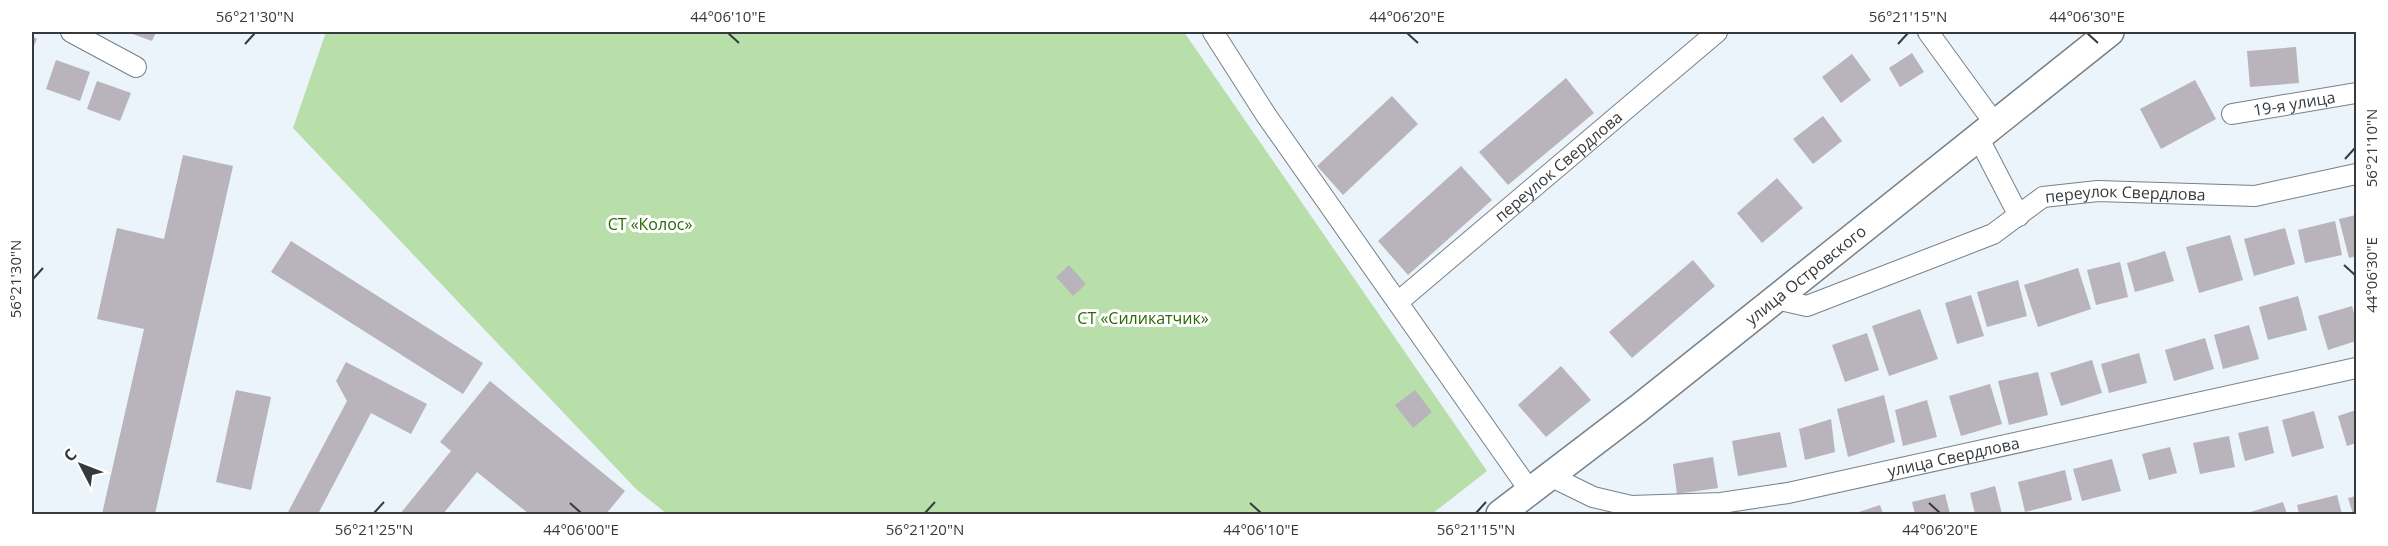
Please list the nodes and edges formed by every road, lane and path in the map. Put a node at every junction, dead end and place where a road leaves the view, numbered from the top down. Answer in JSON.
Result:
{"nodes":[{"id":1,"x":71,"y":32,"type":"edge"},
{"id":2,"x":1213,"y":32,"type":"edge"},
{"id":3,"x":1717,"y":32,"type":"edge"},
{"id":4,"x":1928,"y":32,"type":"edge"},
{"id":5,"x":2110,"y":32,"type":"edge"},
{"id":6,"x":136,"y":67,"type":"dead end"},
{"id":7,"x":2356,"y":93,"type":"edge"},
{"id":8,"x":2232,"y":114,"type":"dead end"},
{"id":9,"x":1986,"y":130,"type":"junction"},
{"id":10,"x":2356,"y":174,"type":"edge"},
{"id":11,"x":2019,"y":216,"type":"junction"},
{"id":12,"x":1776,"y":299,"type":"junction"},
{"id":13,"x":1398,"y":302,"type":"junction"},
{"id":14,"x":2356,"y":368,"type":"edge"},
{"id":15,"x":1540,"y":484,"type":"junction"},
{"id":16,"x":1500,"y":514,"type":"edge"}],
"edges":[{"from":1,"to":6,"type":"street"},
{"from":2,"to":13,"type":"street"},
{"from":3,"to":13,"type":"street","name":"переулок Свердлова"},
{"from":4,"to":9,"type":"street"},
{"from":5,"to":9,"type":"street","name":"улица Островского"},
{"from":7,"to":8,"type":"street","name":"19-я улица"},
{"from":9,"to":11,"type":"street"},
{"from":9,"to":12,"type":"street","name":"улица Островского"},
{"from":10,"to":11,"type":"street","name":"переулок Свердлова"},
{"from":11,"to":12,"type":"street","name":"переулок Свердлова"},
{"from":12,"to":15,"type":"street","name":"улица Островского"},
{"from":13,"to":15,"type":"street"},
{"from":14,"to":15,"type":"street","name":"улица Свердлова"},
{"from":15,"to":16,"type":"street","name":"улица Островского"}]}
